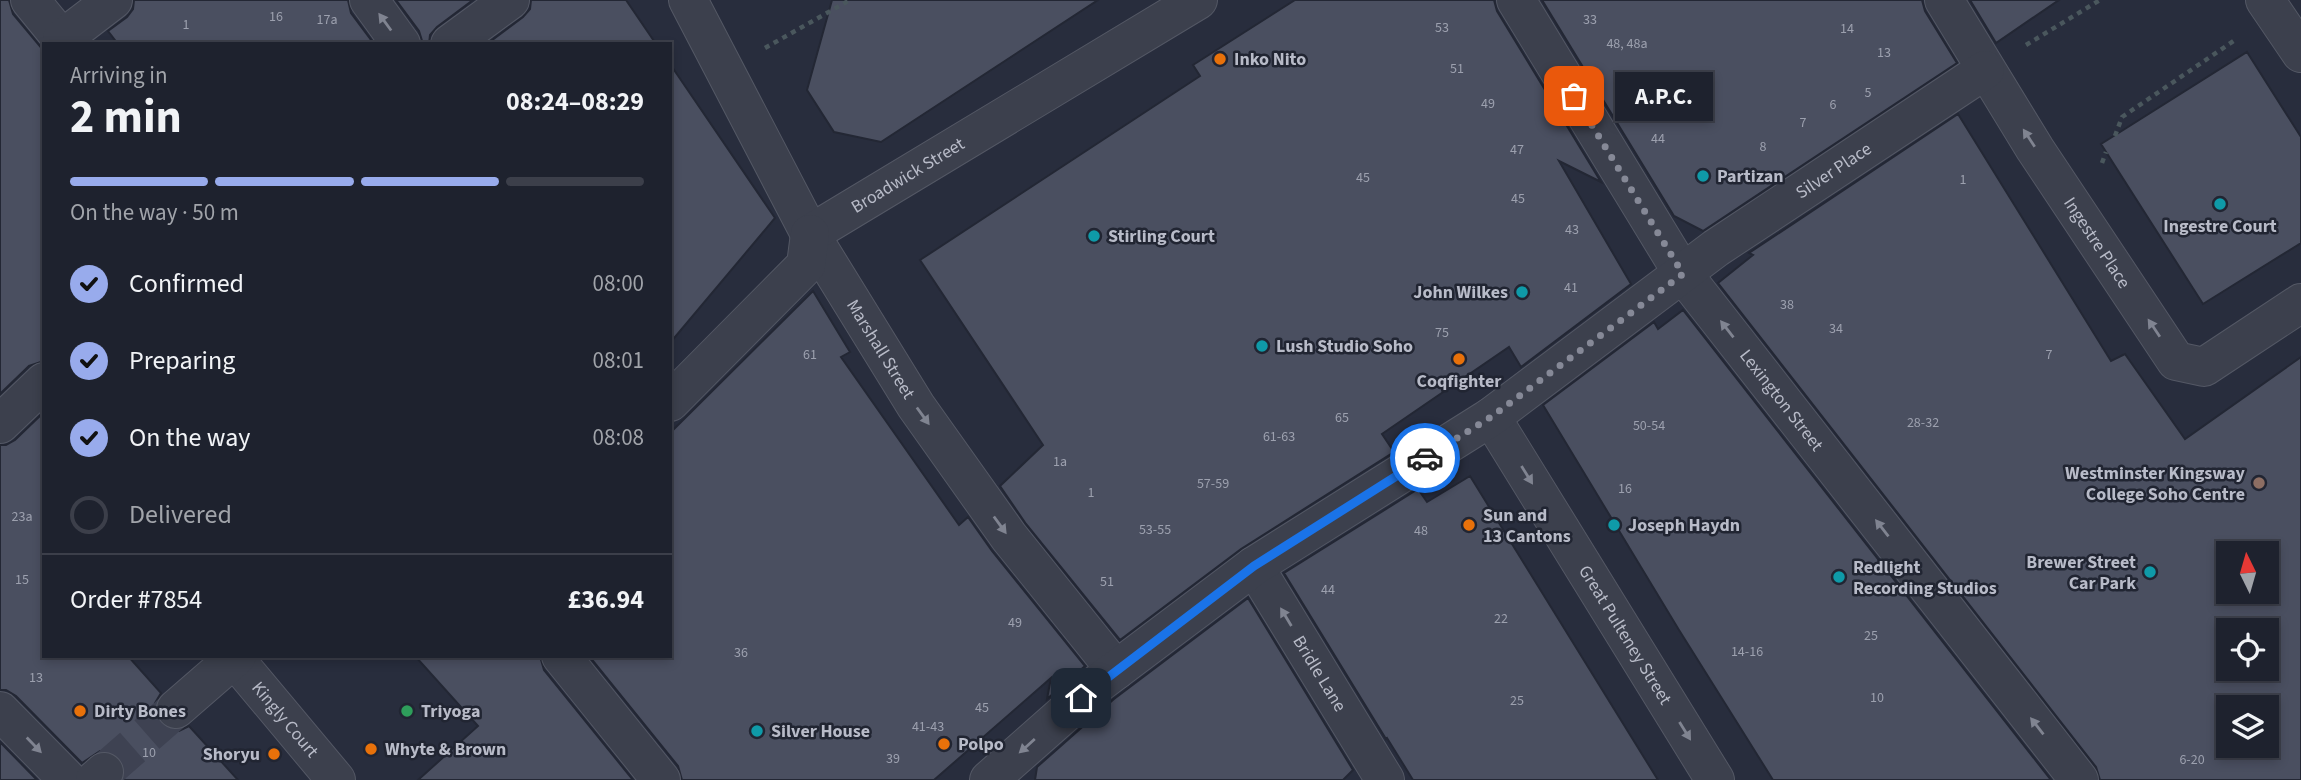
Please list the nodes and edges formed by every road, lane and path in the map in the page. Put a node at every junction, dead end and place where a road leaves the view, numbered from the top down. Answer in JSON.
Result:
{"nodes":[{"id":1,"x":30,"y":0,"type":"edge"},
{"id":2,"x":113,"y":0,"type":"edge"},
{"id":3,"x":369,"y":0,"type":"edge"},
{"id":4,"x":510,"y":0,"type":"edge"},
{"id":5,"x":688,"y":0,"type":"edge"},
{"id":6,"x":850,"y":0,"type":"edge"},
{"id":7,"x":1198,"y":0,"type":"edge"},
{"id":8,"x":1516,"y":0,"type":"edge"},
{"id":9,"x":1944,"y":0,"type":"edge"},
{"id":10,"x":2100,"y":0,"type":"edge"},
{"id":11,"x":2270,"y":6,"type":"edge"},
{"id":12,"x":1151,"y":12,"type":"edge"},
{"id":13,"x":779,"y":40,"type":"dead end"},
{"id":14,"x":64,"y":41,"type":"edge"},
{"id":15,"x":400,"y":42,"type":"edge"},
{"id":16,"x":453,"y":42,"type":"edge"},
{"id":17,"x":2301,"y":53,"type":"edge"},
{"id":18,"x":1985,"y":70,"type":"junction"},
{"id":19,"x":2115,"y":136,"type":"dead end"},
{"id":20,"x":810,"y":233,"type":"junction"},
{"id":21,"x":1683,"y":274,"type":"junction"},
{"id":22,"x":2301,"y":303,"type":"edge"},
{"id":23,"x":42,"y":384,"type":"edge"},
{"id":24,"x":672,"y":400,"type":"edge"},
{"id":25,"x":1491,"y":417,"type":"junction"},
{"id":26,"x":0,"y":424,"type":"edge"},
{"id":27,"x":1254,"y":566,"type":"junction"},
{"id":28,"x":235,"y":658,"type":"edge"},
{"id":29,"x":237,"y":658,"type":"edge"},
{"id":30,"x":563,"y":658,"type":"edge"},
{"id":31,"x":1116,"y":670,"type":"junction"},
{"id":32,"x":176,"y":709,"type":"tunnel mouth"},
{"id":33,"x":0,"y":711,"type":"edge"},
{"id":34,"x":89,"y":777,"type":"edge"},
{"id":35,"x":336,"y":780,"type":"edge"},
{"id":36,"x":661,"y":780,"type":"edge"},
{"id":37,"x":989,"y":780,"type":"edge"},
{"id":38,"x":1385,"y":780,"type":"edge"},
{"id":39,"x":1715,"y":780,"type":"edge"},
{"id":40,"x":2079,"y":780,"type":"edge"}],
"edges":[{"from":1,"to":14,"type":"street"},
{"from":2,"to":14,"type":"street"},
{"from":15,"to":3,"type":"street","one_way":true},
{"from":4,"to":16,"type":"street"},
{"from":5,"to":20,"type":"street","name":"Marshall Street"},
{"from":6,"to":13,"type":"path"},
{"from":7,"to":12,"type":"street","name":"Broadwick Street"},
{"from":8,"to":21,"type":"street","name":"Lexington Street"},
{"from":9,"to":18,"type":"street","name":"Ingestre Place"},
{"from":10,"to":18,"type":"path"},
{"from":11,"to":17,"type":"street"},
{"from":11,"to":19,"type":"path"},
{"from":12,"to":20,"type":"street","name":"Broadwick Street"},
{"from":18,"to":21,"type":"street","name":"Silver Place"},
{"from":22,"to":18,"type":"street","name":"Ingestre Place","one_way":true},
{"from":20,"to":24,"type":"street"},
{"from":20,"to":31,"type":"street","name":"Marshall Street","one_way":true},
{"from":21,"to":25,"type":"street","name":"Silver Place"},
{"from":40,"to":21,"type":"street","name":"Lexington Street","one_way":true},
{"from":23,"to":26,"type":"street"},
{"from":25,"to":27,"type":"street","name":"Silver Place"},
{"from":25,"to":39,"type":"street","name":"Great Pulteney Street","one_way":true},
{"from":27,"to":31,"type":"street","name":"Silver Place"},
{"from":38,"to":27,"type":"street","name":"Bridle Lane","one_way":true},
{"from":28,"to":32,"type":"street","name":"Kingly Court"},
{"from":29,"to":35,"type":"street","name":"Kingly Court"},
{"from":30,"to":36,"type":"street"},
{"from":31,"to":37,"type":"street","name":"Silver Place","one_way":true},
{"from":33,"to":34,"type":"street","one_way":true}]}
